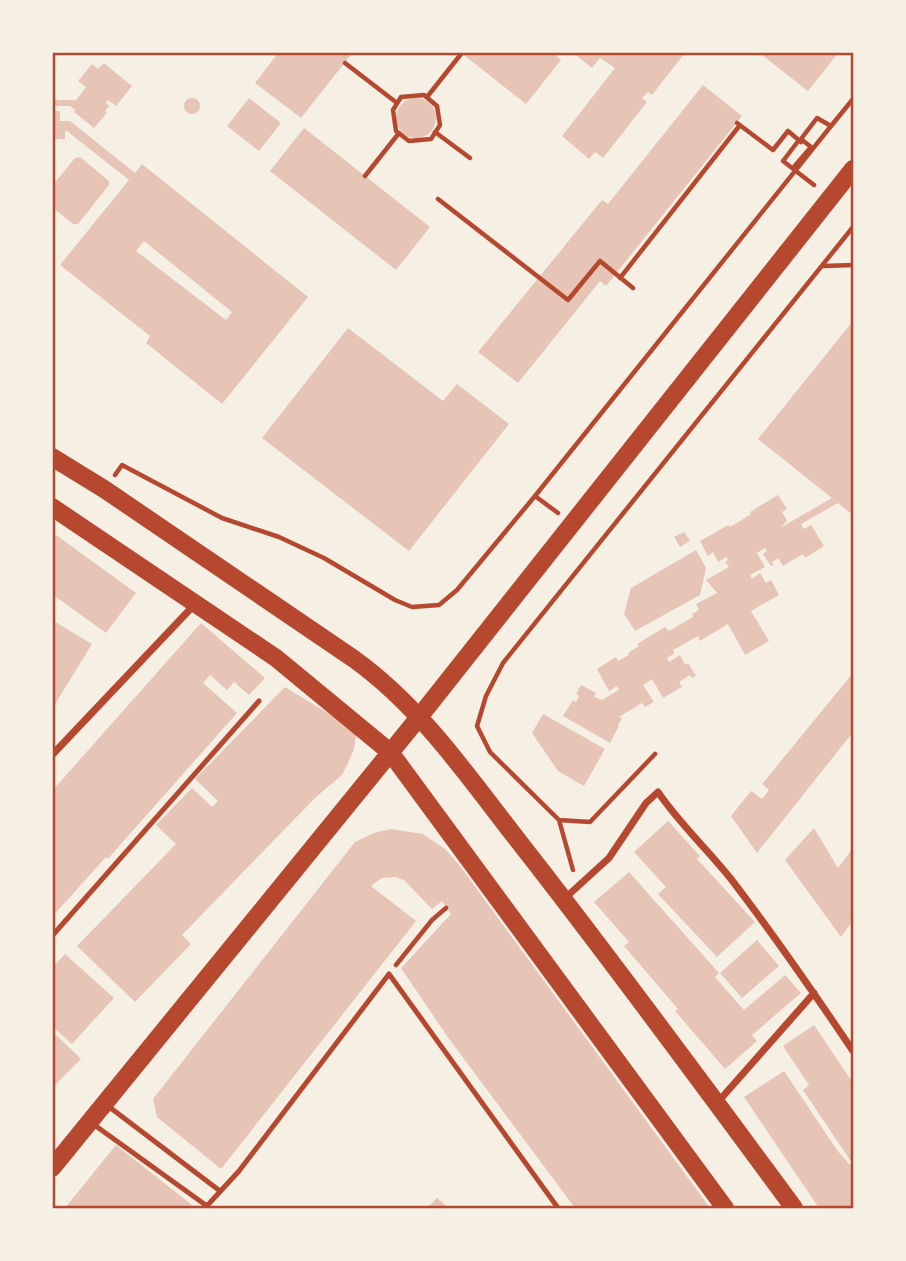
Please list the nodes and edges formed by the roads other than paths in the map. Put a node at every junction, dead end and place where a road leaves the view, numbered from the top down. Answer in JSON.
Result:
{"nodes":[{"id":1,"x":853,"y":169,"type":"edge"},
{"id":2,"x":52,"y":457,"type":"edge"},
{"id":3,"x":52,"y":507,"type":"edge"},
{"id":4,"x":196,"y":603,"type":"junction"},
{"id":5,"x":260,"y":701,"type":"dead end"},
{"id":6,"x":420,"y":716,"type":"junction"},
{"id":7,"x":390,"y":752,"type":"junction"},
{"id":8,"x":52,"y":755,"type":"edge"},
{"id":9,"x":564,"y":899,"type":"junction"},
{"id":10,"x":52,"y":936,"type":"edge"},
{"id":11,"x":814,"y":993,"type":"junction"},
{"id":12,"x":853,"y":1051,"type":"edge"},
{"id":13,"x":104,"y":1103,"type":"junction"},
{"id":14,"x":716,"y":1103,"type":"junction"},
{"id":15,"x":90,"y":1121,"type":"junction"},
{"id":16,"x":52,"y":1168,"type":"edge"},
{"id":17,"x":219,"y":1191,"type":"junction"},
{"id":18,"x":206,"y":1208,"type":"edge"},
{"id":19,"x":558,"y":1209,"type":"edge"},
{"id":20,"x":725,"y":1209,"type":"edge"},
{"id":21,"x":794,"y":1209,"type":"edge"}],
"edges":[{"from":1,"to":6,"type":"main road"},
{"from":2,"to":6,"type":"main road"},
{"from":3,"to":4,"type":"main road"},
{"from":4,"to":7,"type":"main road"},
{"from":4,"to":8,"type":"street"},
{"from":5,"to":10,"type":"lane"},
{"from":6,"to":7,"type":"main road"},
{"from":6,"to":9,"type":"main road"},
{"from":7,"to":13,"type":"main road"},
{"from":7,"to":20,"type":"main road"},
{"from":9,"to":11,"type":"street"},
{"from":9,"to":14,"type":"main road"},
{"from":11,"to":12,"type":"street"},
{"from":11,"to":14,"type":"street"},
{"from":13,"to":15,"type":"main road"},
{"from":13,"to":17,"type":"lane"},
{"from":14,"to":21,"type":"main road"},
{"from":15,"to":16,"type":"main road"},
{"from":15,"to":18,"type":"lane"},
{"from":17,"to":18,"type":"lane"},
{"from":17,"to":19,"type":"lane"}]}
